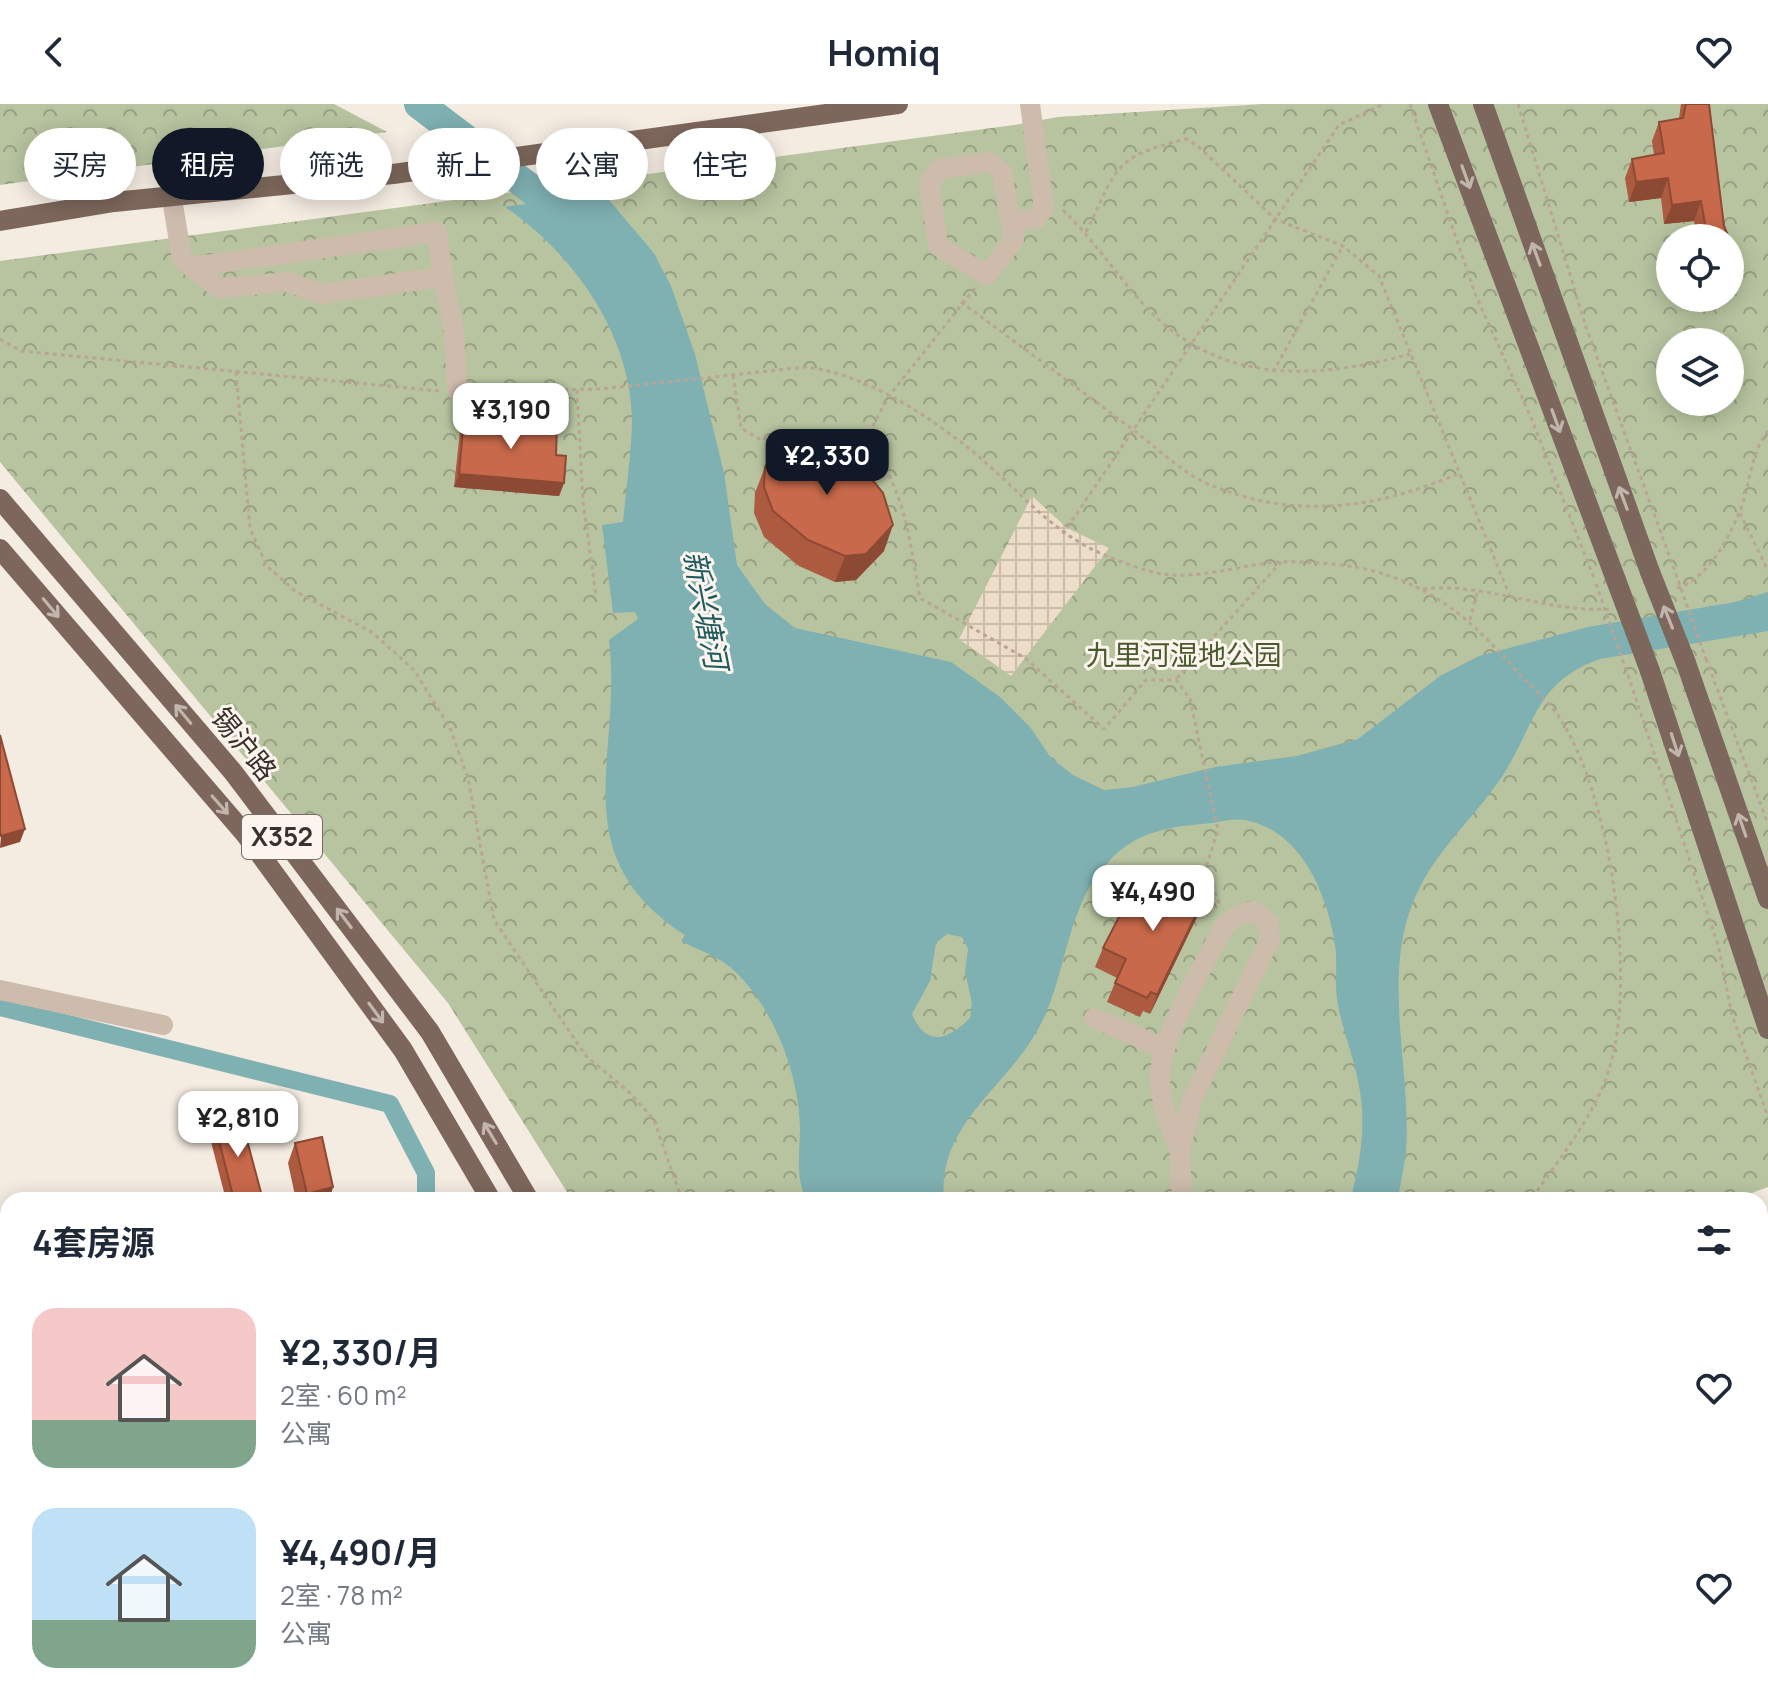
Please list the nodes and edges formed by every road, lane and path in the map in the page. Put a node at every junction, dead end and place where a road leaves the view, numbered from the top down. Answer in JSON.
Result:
{"nodes":[{"id":1,"x":898,"y":104,"type":"edge"},
{"id":2,"x":1030,"y":104,"type":"edge"},
{"id":3,"x":1384,"y":104,"type":"edge"},
{"id":4,"x":1410,"y":104,"type":"edge"},
{"id":5,"x":1438,"y":104,"type":"edge"},
{"id":6,"x":1483,"y":104,"type":"edge"},
{"id":7,"x":1518,"y":104,"type":"edge"},
{"id":8,"x":264,"y":189,"type":"edge"},
{"id":9,"x":153,"y":200,"type":"edge"},
{"id":10,"x":172,"y":200,"type":"edge"},
{"id":11,"x":1044,"y":208,"type":"junction"},
{"id":12,"x":1275,"y":219,"type":"junction"},
{"id":13,"x":0,"y":221,"type":"edge"},
{"id":14,"x":1011,"y":222,"type":"junction"},
{"id":15,"x":1086,"y":232,"type":"junction"},
{"id":16,"x":1343,"y":246,"type":"junction"},
{"id":17,"x":191,"y":267,"type":"junction"},
{"id":18,"x":987,"y":275,"type":"junction"},
{"id":19,"x":443,"y":277,"type":"junction"},
{"id":20,"x":961,"y":302,"type":"junction"},
{"id":21,"x":0,"y":339,"type":"edge"},
{"id":22,"x":1190,"y":345,"type":"junction"},
{"id":23,"x":1411,"y":354,"type":"junction"},
{"id":24,"x":236,"y":372,"type":"junction"},
{"id":25,"x":1273,"y":372,"type":"junction"},
{"id":26,"x":733,"y":375,"type":"junction"},
{"id":27,"x":577,"y":390,"type":"junction"},
{"id":28,"x":457,"y":391,"type":"junction"},
{"id":29,"x":889,"y":396,"type":"junction"},
{"id":30,"x":1133,"y":429,"type":"junction"},
{"id":31,"x":865,"y":440,"type":"junction"},
{"id":32,"x":1460,"y":473,"type":"junction"},
{"id":33,"x":0,"y":499,"type":"edge"},
{"id":34,"x":1740,"y":512,"type":"dead end"},
{"id":35,"x":1063,"y":534,"type":"junction"},
{"id":36,"x":0,"y":549,"type":"edge"},
{"id":37,"x":1281,"y":562,"type":"junction"},
{"id":38,"x":1768,"y":571,"type":"edge"},
{"id":39,"x":1606,"y":582,"type":"junction"},
{"id":40,"x":1478,"y":589,"type":"dead end"},
{"id":41,"x":1509,"y":594,"type":"dead end"},
{"id":42,"x":596,"y":595,"type":"dead end"},
{"id":43,"x":1470,"y":620,"type":"junction"},
{"id":44,"x":1696,"y":661,"type":"junction"},
{"id":45,"x":1176,"y":680,"type":"junction"},
{"id":46,"x":1768,"y":824,"type":"edge"},
{"id":47,"x":1768,"y":899,"type":"edge"},
{"id":48,"x":1224,"y":926,"type":"junction"},
{"id":49,"x":0,"y":990,"type":"edge"},
{"id":50,"x":1094,"y":1018,"type":"dead end"},
{"id":51,"x":163,"y":1025,"type":"dead end"},
{"id":52,"x":1768,"y":1029,"type":"edge"},
{"id":53,"x":1164,"y":1048,"type":"junction"},
{"id":54,"x":1768,"y":1117,"type":"edge"},
{"id":55,"x":1180,"y":1151,"type":"junction"},
{"id":56,"x":486,"y":1192,"type":"edge"},
{"id":57,"x":524,"y":1192,"type":"edge"},
{"id":58,"x":679,"y":1192,"type":"edge"},
{"id":59,"x":1182,"y":1192,"type":"edge"},
{"id":60,"x":1536,"y":1192,"type":"edge"}],
"edges":[{"from":1,"to":8,"type":"main road"},
{"from":2,"to":11,"type":"street"},
{"from":3,"to":12,"type":"path"},
{"from":4,"to":39,"type":"path"},
{"from":5,"to":39,"type":"main road","one_way":true},
{"from":44,"to":6,"type":"main road","one_way":true,"bridge":true},
{"from":7,"to":44,"type":"path","bridge":true},
{"from":9,"to":13,"type":"main road"},
{"from":10,"to":17,"type":"street"},
{"from":11,"to":14,"type":"street"},
{"from":11,"to":15,"type":"path"},
{"from":12,"to":15,"type":"path"},
{"from":12,"to":16,"type":"path"},
{"from":12,"to":22,"type":"path"},
{"from":14,"to":18,"type":"street"},
{"from":14,"to":18,"type":"street"},
{"from":15,"to":22,"type":"path"},
{"from":16,"to":23,"type":"path"},
{"from":16,"to":25,"type":"path"},
{"from":17,"to":19,"type":"street"},
{"from":17,"to":19,"type":"street"},
{"from":18,"to":20,"type":"path"},
{"from":19,"to":28,"type":"street"},
{"from":20,"to":29,"type":"path"},
{"from":20,"to":30,"type":"path"},
{"from":21,"to":24,"type":"path"},
{"from":22,"to":25,"type":"path"},
{"from":22,"to":30,"type":"path"},
{"from":23,"to":25,"type":"path"},
{"from":23,"to":32,"type":"path"},
{"from":24,"to":28,"type":"path"},
{"from":24,"to":58,"type":"path"},
{"from":26,"to":27,"type":"path"},
{"from":26,"to":29,"type":"path"},
{"from":26,"to":31,"type":"path"},
{"from":27,"to":28,"type":"path"},
{"from":27,"to":42,"type":"path"},
{"from":29,"to":31,"type":"path"},
{"from":29,"to":35,"type":"path"},
{"from":30,"to":32,"type":"path"},
{"from":30,"to":35,"type":"path"},
{"from":31,"to":45,"type":"path"},
{"from":32,"to":41,"type":"path"},
{"from":57,"to":33,"type":"main road","name":"锡沪路","number":"X352","one_way":true},
{"from":34,"to":38,"type":"path"},
{"from":35,"to":37,"type":"path"},
{"from":36,"to":56,"type":"main road","name":"锡沪路","number":"X352","one_way":true},
{"from":37,"to":43,"type":"path"},
{"from":37,"to":45,"type":"path"},
{"from":39,"to":52,"type":"main road","one_way":true,"bridge":true},
{"from":39,"to":54,"type":"path","bridge":true},
{"from":40,"to":43,"type":"path"},
{"from":43,"to":60,"type":"path"},
{"from":44,"to":46,"type":"path"},
{"from":47,"to":44,"type":"main road","one_way":true},
{"from":45,"to":48,"type":"path"},
{"from":48,"to":53,"type":"street"},
{"from":48,"to":55,"type":"street"},
{"from":49,"to":51,"type":"street"},
{"from":50,"to":53,"type":"street"},
{"from":53,"to":55,"type":"street"},
{"from":55,"to":59,"type":"street"}]}
